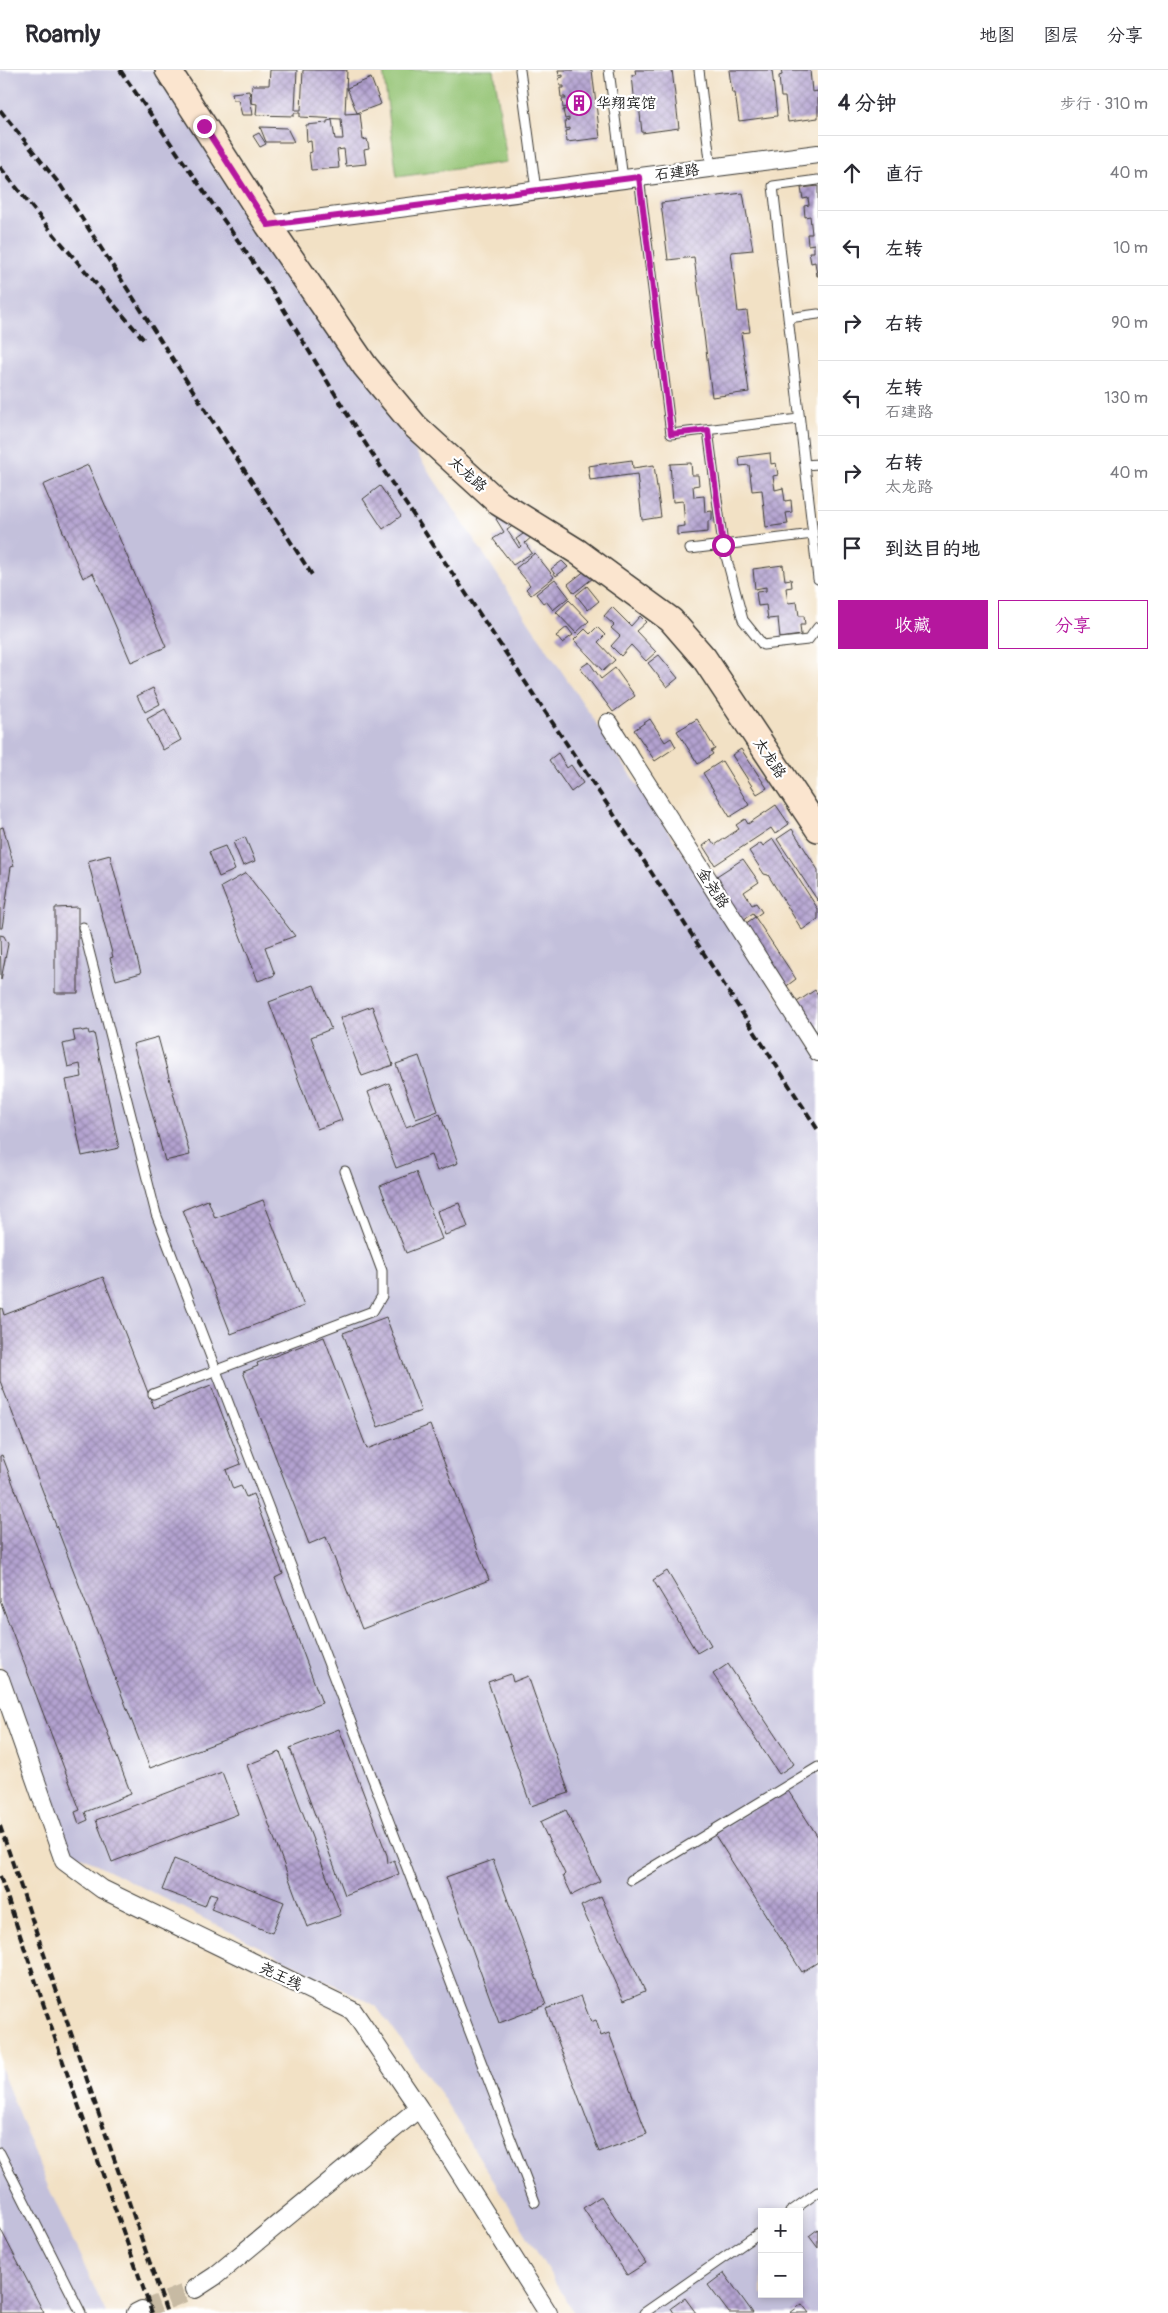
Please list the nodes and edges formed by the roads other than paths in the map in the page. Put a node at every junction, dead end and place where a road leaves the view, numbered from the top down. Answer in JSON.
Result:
{"nodes":[{"id":1,"x":168,"y":70,"type":"edge"},
{"id":2,"x":520,"y":70,"type":"edge"},
{"id":3,"x":609,"y":70,"type":"edge"},
{"id":4,"x":699,"y":70,"type":"edge"},
{"id":5,"x":818,"y":154,"type":"edge"},
{"id":6,"x":711,"y":168,"type":"junction"},
{"id":7,"x":631,"y":178,"type":"junction"},
{"id":8,"x":818,"y":180,"type":"edge"},
{"id":9,"x":536,"y":190,"type":"junction"},
{"id":10,"x":268,"y":225,"type":"junction"},
{"id":11,"x":818,"y":314,"type":"edge"},
{"id":12,"x":788,"y":318,"type":"junction"},
{"id":13,"x":799,"y":419,"type":"junction"},
{"id":14,"x":708,"y":430,"type":"junction"},
{"id":15,"x":818,"y":464,"type":"edge"},
{"id":16,"x":805,"y":466,"type":"junction"},
{"id":17,"x":812,"y":534,"type":"junction"},
{"id":18,"x":723,"y":545,"type":"junction"},
{"id":19,"x":690,"y":549,"type":"dead end"},
{"id":20,"x":818,"y":579,"type":"edge"},
{"id":21,"x":818,"y":627,"type":"edge"},
{"id":22,"x":608,"y":723,"type":"dead end"},
{"id":23,"x":818,"y":829,"type":"edge"},
{"id":24,"x":83,"y":927,"type":"dead end"},
{"id":25,"x":818,"y":1052,"type":"edge"},
{"id":26,"x":345,"y":1171,"type":"dead end"},
{"id":27,"x":216,"y":1370,"type":"junction"},
{"id":28,"x":152,"y":1394,"type":"dead end"},
{"id":29,"x":0,"y":1680,"type":"edge"},
{"id":30,"x":818,"y":1766,"type":"edge"},
{"id":31,"x":631,"y":1880,"type":"dead end"},
{"id":32,"x":419,"y":2108,"type":"junction"},
{"id":33,"x":0,"y":2153,"type":"edge"},
{"id":34,"x":818,"y":2192,"type":"edge"},
{"id":35,"x":535,"y":2202,"type":"dead end"},
{"id":36,"x":796,"y":2208,"type":"edge"},
{"id":37,"x":758,"y":2235,"type":"edge"},
{"id":38,"x":195,"y":2289,"type":"tunnel mouth"},
{"id":39,"x":81,"y":2313,"type":"edge"},
{"id":40,"x":548,"y":2313,"type":"edge"},
{"id":41,"x":644,"y":2313,"type":"edge"}],
"edges":[{"from":1,"to":10,"type":"street","name":"太龙路"},
{"from":2,"to":9,"type":"lane"},
{"from":3,"to":7,"type":"lane"},
{"from":4,"to":6,"type":"lane"},
{"from":5,"to":6,"type":"street","name":"石建路"},
{"from":6,"to":7,"type":"street","name":"石建路"},
{"from":7,"to":9,"type":"street","name":"石建路"},
{"from":7,"to":14,"type":"lane"},
{"from":8,"to":12,"type":"lane"},
{"from":9,"to":10,"type":"street","name":"石建路"},
{"from":10,"to":23,"type":"street","name":"太龙路"},
{"from":11,"to":12,"type":"lane"},
{"from":12,"to":13,"type":"lane"},
{"from":13,"to":14,"type":"lane"},
{"from":13,"to":16,"type":"lane"},
{"from":14,"to":18,"type":"lane"},
{"from":15,"to":16,"type":"lane"},
{"from":16,"to":17,"type":"lane"},
{"from":17,"to":18,"type":"lane"},
{"from":17,"to":20,"type":"lane"},
{"from":18,"to":19,"type":"lane"},
{"from":18,"to":21,"type":"lane"},
{"from":22,"to":25,"type":"street","name":"金尧路"},
{"from":24,"to":27,"type":"lane"},
{"from":26,"to":27,"type":"lane"},
{"from":27,"to":28,"type":"lane"},
{"from":27,"to":35,"type":"lane"},
{"from":29,"to":32,"type":"street","name":"尧王线"},
{"from":30,"to":31,"type":"lane"},
{"from":32,"to":38,"type":"street"},
{"from":32,"to":40,"type":"street","name":"尧王线"},
{"from":33,"to":39,"type":"lane"},
{"from":34,"to":36,"type":"lane"},
{"from":37,"to":41,"type":"lane"}]}
